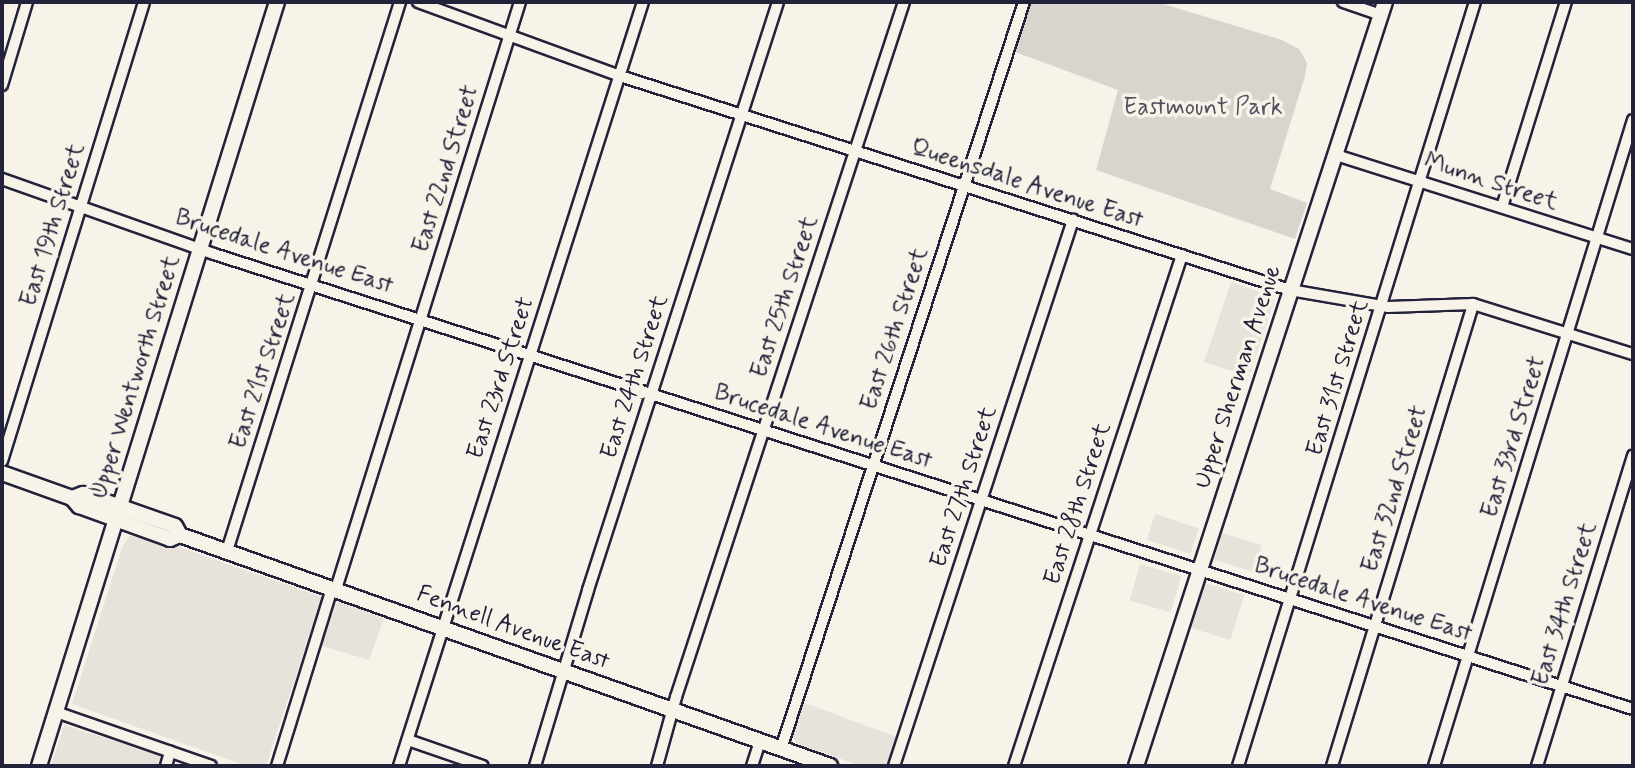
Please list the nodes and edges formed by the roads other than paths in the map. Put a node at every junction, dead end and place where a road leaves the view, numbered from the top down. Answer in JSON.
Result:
{"nodes":[{"id":1,"x":27,"y":2,"type":"edge"},
{"id":2,"x":144,"y":2,"type":"edge"},
{"id":3,"x":277,"y":2,"type":"edge"},
{"id":4,"x":400,"y":2,"type":"edge"},
{"id":5,"x":418,"y":2,"type":"edge"},
{"id":6,"x":520,"y":2,"type":"edge"},
{"id":7,"x":643,"y":2,"type":"edge"},
{"id":8,"x":778,"y":2,"type":"edge"},
{"id":9,"x":904,"y":2,"type":"edge"},
{"id":10,"x":1024,"y":2,"type":"edge"},
{"id":11,"x":1343,"y":2,"type":"edge"},
{"id":12,"x":1475,"y":2,"type":"edge"},
{"id":13,"x":1566,"y":2,"type":"edge"},
{"id":14,"x":1383,"y":9,"type":"edge"},
{"id":15,"x":509,"y":35,"type":"junction"},
{"id":16,"x":620,"y":76,"type":"junction"},
{"id":17,"x":2,"y":85,"type":"edge"},
{"id":18,"x":741,"y":115,"type":"junction"},
{"id":19,"x":1633,"y":120,"type":"edge"},
{"id":20,"x":855,"y":151,"type":"junction"},
{"id":21,"x":1336,"y":155,"type":"junction"},
{"id":22,"x":2,"y":178,"type":"edge"},
{"id":23,"x":1420,"y":181,"type":"junction"},
{"id":24,"x":964,"y":186,"type":"junction"},
{"id":25,"x":80,"y":206,"type":"junction"},
{"id":26,"x":1502,"y":207,"type":"junction"},
{"id":27,"x":1073,"y":220,"type":"junction"},
{"id":28,"x":1597,"y":237,"type":"junction"},
{"id":29,"x":200,"y":248,"type":"junction"},
{"id":30,"x":1633,"y":249,"type":"edge"},
{"id":31,"x":1182,"y":255,"type":"junction"},
{"id":32,"x":312,"y":285,"type":"junction"},
{"id":33,"x":1290,"y":290,"type":"junction"},
{"id":34,"x":1474,"y":304,"type":"junction"},
{"id":35,"x":1381,"y":306,"type":"junction"},
{"id":36,"x":421,"y":320,"type":"junction"},
{"id":37,"x":1567,"y":333,"type":"junction"},
{"id":38,"x":531,"y":355,"type":"junction"},
{"id":39,"x":1633,"y":355,"type":"edge"},
{"id":40,"x":651,"y":394,"type":"junction"},
{"id":41,"x":764,"y":429,"type":"junction"},
{"id":42,"x":1633,"y":455,"type":"edge"},
{"id":43,"x":2,"y":461,"type":"edge"},
{"id":44,"x":873,"y":465,"type":"junction"},
{"id":45,"x":2,"y":473,"type":"edge"},
{"id":46,"x":981,"y":499,"type":"junction"},
{"id":47,"x":119,"y":513,"type":"junction"},
{"id":48,"x":1090,"y":534,"type":"junction"},
{"id":49,"x":227,"y":551,"type":"junction"},
{"id":50,"x":1198,"y":569,"type":"junction"},
{"id":51,"x":334,"y":589,"type":"junction"},
{"id":52,"x":1291,"y":600,"type":"junction"},
{"id":53,"x":1375,"y":626,"type":"junction"},
{"id":54,"x":443,"y":627,"type":"junction"},
{"id":55,"x":1469,"y":656,"type":"junction"},
{"id":56,"x":565,"y":670,"type":"junction"},
{"id":57,"x":1563,"y":685,"type":"junction"},
{"id":58,"x":1633,"y":709,"type":"edge"},
{"id":59,"x":675,"y":711,"type":"junction"},
{"id":60,"x":56,"y":712,"type":"junction"},
{"id":61,"x":408,"y":740,"type":"junction"},
{"id":62,"x":760,"y":741,"type":"junction"},
{"id":63,"x":781,"y":749,"type":"junction"},
{"id":64,"x":170,"y":752,"type":"junction"},
{"id":65,"x":39,"y":766,"type":"edge"},
{"id":66,"x":166,"y":766,"type":"edge"},
{"id":67,"x":211,"y":766,"type":"edge"},
{"id":68,"x":277,"y":766,"type":"edge"},
{"id":69,"x":399,"y":766,"type":"edge"},
{"id":70,"x":483,"y":766,"type":"edge"},
{"id":71,"x":536,"y":766,"type":"edge"},
{"id":72,"x":657,"y":766,"type":"edge"},
{"id":73,"x":752,"y":766,"type":"edge"},
{"id":74,"x":830,"y":766,"type":"edge"},
{"id":75,"x":894,"y":766,"type":"edge"},
{"id":76,"x":1014,"y":766,"type":"edge"},
{"id":77,"x":1136,"y":766,"type":"edge"},
{"id":78,"x":1238,"y":766,"type":"edge"},
{"id":79,"x":1332,"y":766,"type":"edge"},
{"id":80,"x":1434,"y":766,"type":"edge"},
{"id":81,"x":1537,"y":766,"type":"edge"}],
"edges":[{"from":1,"to":17,"type":"street"},
{"from":2,"to":25,"type":"street","name":"East 19th Street"},
{"from":3,"to":29,"type":"main road","name":"Upper Wentworth Street"},
{"from":4,"to":32,"type":"street","name":"East 21st Street"},
{"from":5,"to":15,"type":"street","name":"Queensdale Avenue East"},
{"from":6,"to":15,"type":"street","name":"East 22nd Street"},
{"from":7,"to":16,"type":"street","name":"East 23rd Street"},
{"from":8,"to":18,"type":"street","name":"East 24th Street"},
{"from":9,"to":20,"type":"street","name":"East 25th Street"},
{"from":10,"to":24,"type":"street","name":"East 26th Street"},
{"from":11,"to":14,"type":"street"},
{"from":12,"to":23,"type":"street","name":"East 31st Street"},
{"from":13,"to":26,"type":"street"},
{"from":14,"to":21,"type":"main road","name":"Upper Sherman Avenue"},
{"from":15,"to":16,"type":"street","name":"Queensdale Avenue East"},
{"from":15,"to":36,"type":"street","name":"East 22nd Street"},
{"from":16,"to":18,"type":"street","name":"Queensdale Avenue East"},
{"from":16,"to":38,"type":"street","name":"East 23rd Street"},
{"from":18,"to":20,"type":"street","name":"Queensdale Avenue East"},
{"from":18,"to":40,"type":"street","name":"East 24th Street"},
{"from":19,"to":28,"type":"street","name":"East 33rd Street"},
{"from":20,"to":24,"type":"street","name":"Queensdale Avenue East"},
{"from":20,"to":41,"type":"street","name":"East 25th Street"},
{"from":21,"to":23,"type":"street","name":"Munn Street"},
{"from":21,"to":33,"type":"main road","name":"Upper Sherman Avenue"},
{"from":22,"to":25,"type":"street","name":"Brucedale Avenue East"},
{"from":23,"to":26,"type":"street","name":"Munn Street"},
{"from":23,"to":35,"type":"street","name":"East 31st Street"},
{"from":24,"to":27,"type":"street","name":"Queensdale Avenue East"},
{"from":24,"to":44,"type":"street","name":"East 26th Street"},
{"from":25,"to":29,"type":"street","name":"Brucedale Avenue East"},
{"from":25,"to":43,"type":"street","name":"East 19th Street"},
{"from":26,"to":28,"type":"street","name":"Munn Street"},
{"from":27,"to":31,"type":"street","name":"Queensdale Avenue East"},
{"from":27,"to":46,"type":"street","name":"East 27th Street"},
{"from":28,"to":30,"type":"street","name":"Munn Street"},
{"from":28,"to":37,"type":"street","name":"East 33rd Street"},
{"from":29,"to":32,"type":"street","name":"Brucedale Avenue East"},
{"from":29,"to":47,"type":"main road","name":"Upper Wentworth Street"},
{"from":31,"to":33,"type":"street","name":"Queensdale Avenue East"},
{"from":31,"to":48,"type":"street","name":"East 28th Street"},
{"from":32,"to":36,"type":"street","name":"Brucedale Avenue East"},
{"from":32,"to":49,"type":"street","name":"East 21st Street"},
{"from":33,"to":35,"type":"street","name":"Queensdale Avenue East"},
{"from":33,"to":50,"type":"main road","name":"Upper Sherman Avenue"},
{"from":34,"to":35,"type":"street","name":"Queensdale Avenue East"},
{"from":34,"to":37,"type":"street","name":"Queensdale Avenue East"},
{"from":34,"to":53,"type":"street","name":"East 32nd Street"},
{"from":35,"to":52,"type":"street","name":"East 31st Street"},
{"from":36,"to":38,"type":"street","name":"Brucedale Avenue East"},
{"from":36,"to":51,"type":"street","name":"East 22nd Street"},
{"from":37,"to":39,"type":"street","name":"Queensdale Avenue East"},
{"from":37,"to":55,"type":"street","name":"East 33rd Street"},
{"from":38,"to":40,"type":"street","name":"Brucedale Avenue East"},
{"from":38,"to":54,"type":"street","name":"East 23rd Street"},
{"from":40,"to":41,"type":"street","name":"Brucedale Avenue East"},
{"from":40,"to":56,"type":"street","name":"East 24th Street"},
{"from":41,"to":44,"type":"street","name":"Brucedale Avenue East"},
{"from":41,"to":59,"type":"street","name":"East 25th Street"},
{"from":42,"to":57,"type":"street","name":"East 34th Street"},
{"from":44,"to":46,"type":"street","name":"Brucedale Avenue East"},
{"from":44,"to":63,"type":"street","name":"East 26th Street"},
{"from":45,"to":47,"type":"main road","name":"Fennell Avenue East"},
{"from":46,"to":48,"type":"street","name":"Brucedale Avenue East"},
{"from":46,"to":75,"type":"street","name":"East 27th Street"},
{"from":47,"to":49,"type":"main road","name":"Fennell Avenue East"},
{"from":47,"to":60,"type":"main road","name":"Upper Wentworth Street"},
{"from":48,"to":50,"type":"street","name":"Brucedale Avenue East"},
{"from":48,"to":76,"type":"street","name":"East 28th Street"},
{"from":49,"to":51,"type":"main road","name":"Fennell Avenue East"},
{"from":50,"to":52,"type":"street","name":"Brucedale Avenue East"},
{"from":50,"to":77,"type":"main road","name":"Upper Sherman Avenue"},
{"from":51,"to":54,"type":"main road","name":"Fennell Avenue East"},
{"from":51,"to":68,"type":"street","name":"East 22nd Street"},
{"from":52,"to":53,"type":"street","name":"Brucedale Avenue East"},
{"from":52,"to":78,"type":"street","name":"East 31st Street"},
{"from":53,"to":55,"type":"street","name":"Brucedale Avenue East"},
{"from":53,"to":79,"type":"street","name":"East 32nd Street"},
{"from":54,"to":56,"type":"main road","name":"Fennell Avenue East"},
{"from":54,"to":61,"type":"street","name":"East 23rd Street"},
{"from":55,"to":57,"type":"street","name":"Brucedale Avenue East"},
{"from":55,"to":80,"type":"street","name":"East 33rd Street"},
{"from":56,"to":59,"type":"main road","name":"Fennell Avenue East"},
{"from":56,"to":71,"type":"street","name":"East 24th Street"},
{"from":57,"to":58,"type":"street","name":"Brucedale Avenue East"},
{"from":57,"to":81,"type":"street","name":"East 34th Street"},
{"from":59,"to":62,"type":"main road","name":"Fennell Avenue East"},
{"from":59,"to":72,"type":"street","name":"East 25th Street"},
{"from":60,"to":64,"type":"street"},
{"from":60,"to":65,"type":"main road","name":"Upper Wentworth Street"},
{"from":61,"to":69,"type":"street","name":"East 23rd Street"},
{"from":61,"to":70,"type":"street"},
{"from":62,"to":63,"type":"main road","name":"Fennell Avenue East"},
{"from":62,"to":73,"type":"street"},
{"from":63,"to":74,"type":"main road","name":"Fennell Avenue East"},
{"from":64,"to":66,"type":"street"},
{"from":64,"to":67,"type":"street"}]}
